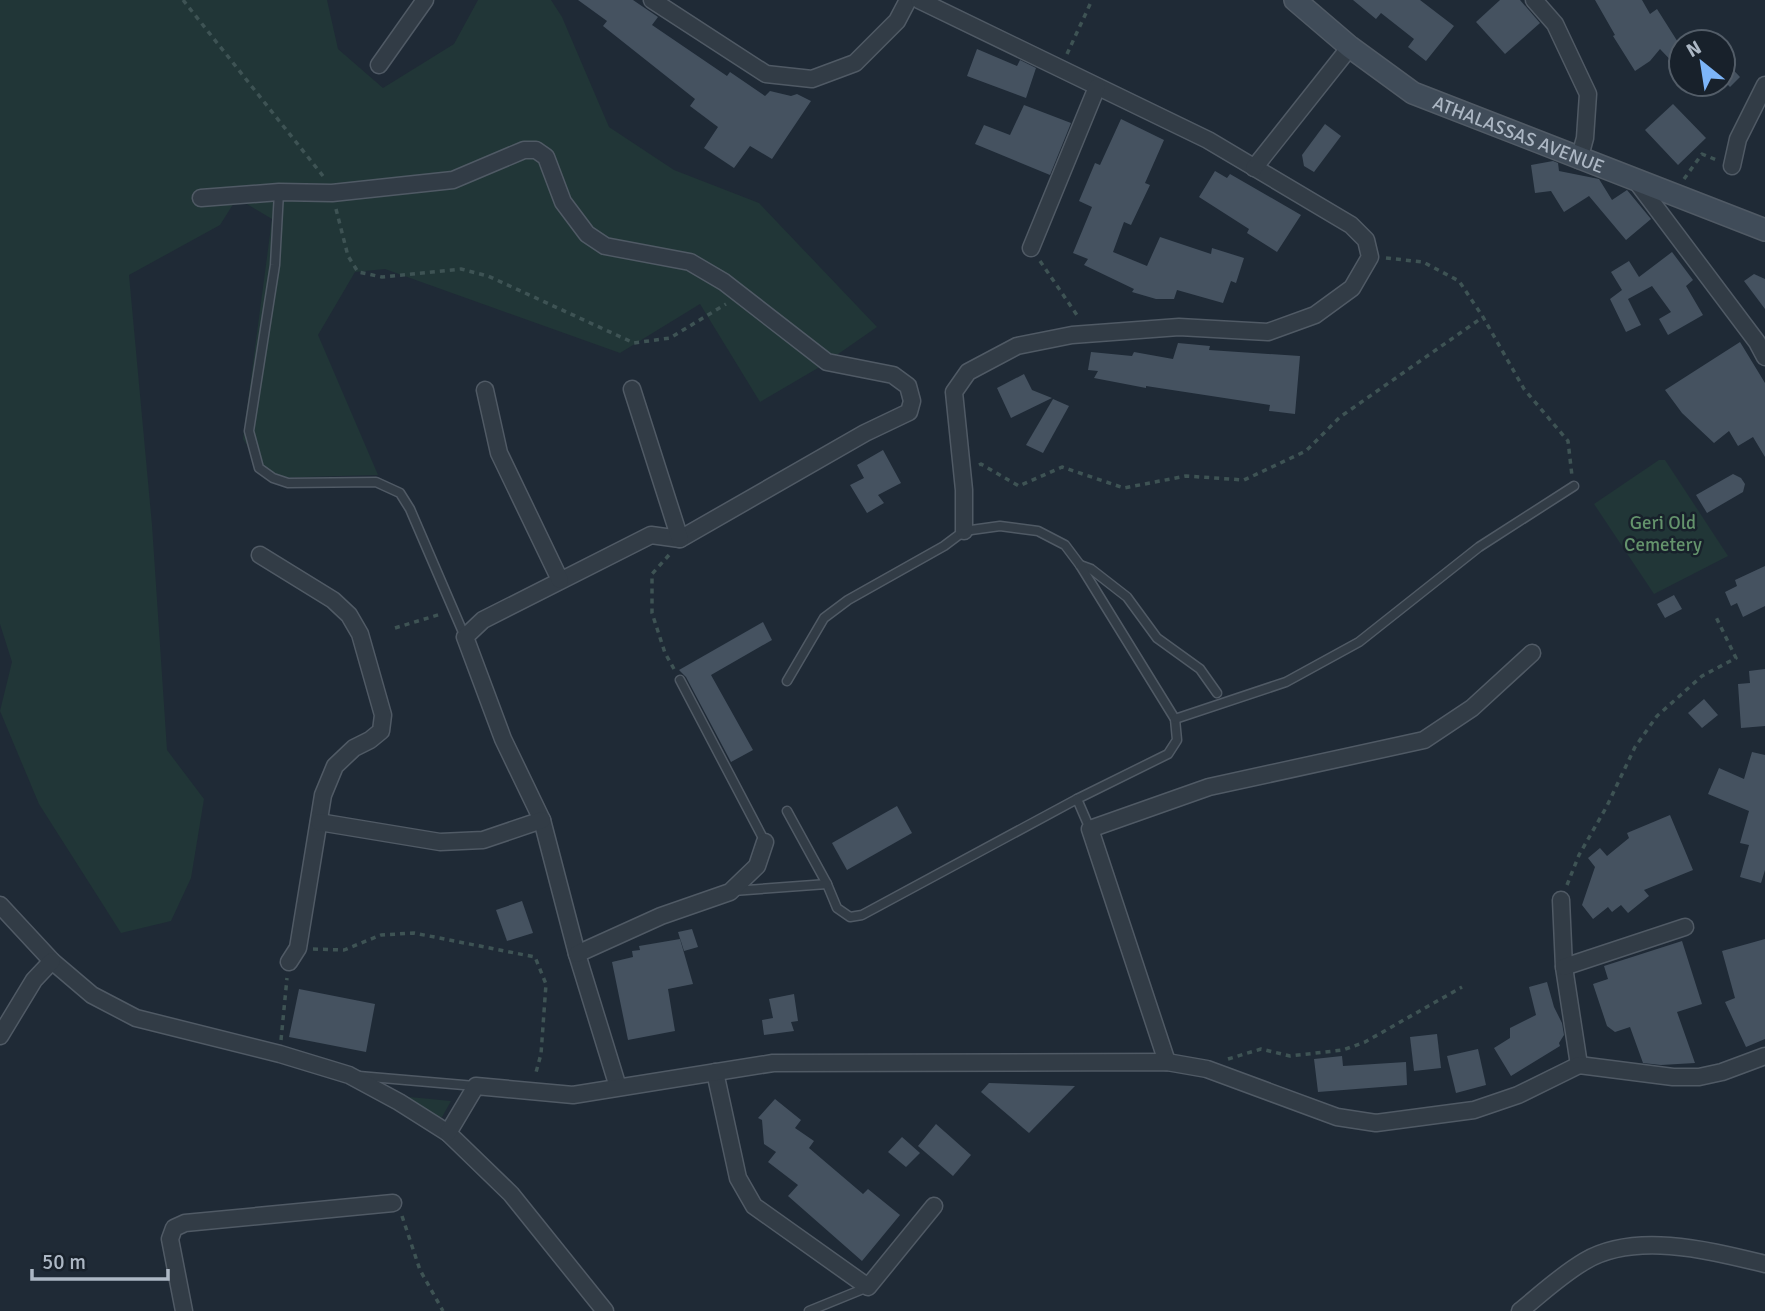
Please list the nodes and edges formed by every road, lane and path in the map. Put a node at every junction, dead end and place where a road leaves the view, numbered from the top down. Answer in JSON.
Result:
{"nodes":[{"id":1,"x":183,"y":0,"type":"edge"},
{"id":2,"x":425,"y":0,"type":"edge"},
{"id":3,"x":652,"y":0,"type":"edge"},
{"id":4,"x":684,"y":0,"type":"edge"},
{"id":5,"x":908,"y":0,"type":"edge"},
{"id":6,"x":919,"y":0,"type":"edge"},
{"id":7,"x":1092,"y":0,"type":"edge"},
{"id":8,"x":1295,"y":0,"type":"edge"},
{"id":9,"x":1534,"y":0,"type":"edge"},
{"id":10,"x":675,"y":15,"type":"junction"},
{"id":11,"x":1350,"y":47,"type":"junction"},
{"id":12,"x":379,"y":65,"type":"dead end"},
{"id":13,"x":1061,"y":69,"type":"junction"},
{"id":14,"x":1765,"y":85,"type":"edge"},
{"id":15,"x":1097,"y":87,"type":"junction"},
{"id":16,"x":1579,"y":160,"type":"junction"},
{"id":17,"x":1732,"y":166,"type":"joint"},
{"id":18,"x":1254,"y":168,"type":"junction"},
{"id":19,"x":1636,"y":181,"type":"junction"},
{"id":20,"x":279,"y":192,"type":"junction"},
{"id":21,"x":332,"y":193,"type":"junction"},
{"id":22,"x":1672,"y":195,"type":"junction"},
{"id":23,"x":201,"y":198,"type":"dead end"},
{"id":24,"x":1765,"y":230,"type":"edge"},
{"id":25,"x":1031,"y":248,"type":"joint"},
{"id":26,"x":1370,"y":257,"type":"junction"},
{"id":27,"x":741,"y":295,"type":"junction"},
{"id":28,"x":1483,"y":317,"type":"junction"},
{"id":29,"x":1090,"y":334,"type":"junction"},
{"id":30,"x":1765,"y":358,"type":"edge"},
{"id":31,"x":632,"y":389,"type":"dead end"},
{"id":32,"x":485,"y":390,"type":"dead end"},
{"id":33,"x":961,"y":473,"type":"junction"},
{"id":34,"x":1574,"y":486,"type":"joint"},
{"id":35,"x":964,"y":531,"type":"junction"},
{"id":36,"x":680,"y":539,"type":"junction"},
{"id":37,"x":260,"y":555,"type":"dead end"},
{"id":38,"x":1080,"y":565,"type":"junction"},
{"id":39,"x":560,"y":580,"type":"junction"},
{"id":40,"x":453,"y":610,"type":"junction"},
{"id":41,"x":1716,"y":617,"type":"dead end"},
{"id":42,"x":395,"y":628,"type":"dead end"},
{"id":43,"x":464,"y":637,"type":"junction"},
{"id":44,"x":1532,"y":653,"type":"dead end"},
{"id":45,"x":680,"y":680,"type":"joint"},
{"id":46,"x":787,"y":681,"type":"dead end"},
{"id":47,"x":1217,"y":693,"type":"dead end"},
{"id":48,"x":1175,"y":719,"type":"junction"},
{"id":49,"x":1077,"y":799,"type":"junction"},
{"id":50,"x":787,"y":811,"type":"dead end"},
{"id":51,"x":542,"y":820,"type":"junction"},
{"id":52,"x":318,"y":822,"type":"junction"},
{"id":53,"x":1090,"y":829,"type":"junction"},
{"id":54,"x":765,"y":842,"type":"joint"},
{"id":55,"x":827,"y":884,"type":"junction"},
{"id":56,"x":730,"y":892,"type":"junction"},
{"id":57,"x":1562,"y":900,"type":"joint"},
{"id":58,"x":0,"y":905,"type":"edge"},
{"id":59,"x":1685,"y":927,"type":"dead end"},
{"id":60,"x":577,"y":954,"type":"junction"},
{"id":61,"x":293,"y":955,"type":"junction"},
{"id":62,"x":52,"y":961,"type":"junction"},
{"id":63,"x":1564,"y":967,"type":"junction"},
{"id":64,"x":1462,"y":986,"type":"dead end"},
{"id":65,"x":0,"y":1036,"type":"edge"},
{"id":66,"x":280,"y":1054,"type":"junction"},
{"id":67,"x":1765,"y":1056,"type":"edge"},
{"id":68,"x":1167,"y":1062,"type":"junction"},
{"id":69,"x":1579,"y":1065,"type":"junction"},
{"id":70,"x":1207,"y":1069,"type":"junction"},
{"id":71,"x":715,"y":1072,"type":"junction"},
{"id":72,"x":349,"y":1075,"type":"junction"},
{"id":73,"x":476,"y":1086,"type":"junction"},
{"id":74,"x":618,"y":1087,"type":"junction"},
{"id":75,"x":531,"y":1091,"type":"junction"},
{"id":76,"x":448,"y":1133,"type":"junction"},
{"id":77,"x":393,"y":1203,"type":"joint"},
{"id":78,"x":934,"y":1206,"type":"dead end"},
{"id":79,"x":1765,"y":1264,"type":"edge"},
{"id":80,"x":868,"y":1287,"type":"junction"},
{"id":81,"x":184,"y":1311,"type":"edge"},
{"id":82,"x":443,"y":1311,"type":"edge"},
{"id":83,"x":605,"y":1311,"type":"edge"},
{"id":84,"x":809,"y":1311,"type":"edge"},
{"id":85,"x":1520,"y":1311,"type":"edge"}],
"edges":[{"from":1,"to":21,"type":"path"},
{"from":2,"to":12,"type":"street"},
{"from":3,"to":10,"type":"street"},
{"from":4,"to":10,"type":"street"},
{"from":5,"to":10,"type":"street"},
{"from":6,"to":13,"type":"street"},
{"from":7,"to":13,"type":"path"},
{"from":8,"to":11,"type":"main road","name":"ATHALASSAS AVENUE"},
{"from":9,"to":16,"type":"street"},
{"from":11,"to":16,"type":"main road","name":"ATHALASSAS AVENUE"},
{"from":11,"to":18,"type":"street"},
{"from":13,"to":15,"type":"street"},
{"from":14,"to":17,"type":"street"},
{"from":15,"to":18,"type":"street"},
{"from":15,"to":25,"type":"street"},
{"from":16,"to":19,"type":"main road","name":"ATHALASSAS AVENUE"},
{"from":17,"to":22,"type":"path"},
{"from":18,"to":26,"type":"street"},
{"from":19,"to":22,"type":"main road","name":"ATHALASSAS AVENUE"},
{"from":19,"to":30,"type":"street"},
{"from":20,"to":21,"type":"street"},
{"from":20,"to":23,"type":"street"},
{"from":20,"to":40,"type":"lane"},
{"from":21,"to":27,"type":"street"},
{"from":21,"to":27,"type":"path"},
{"from":22,"to":24,"type":"main road","name":"ATHALASSAS AVENUE"},
{"from":25,"to":29,"type":"path"},
{"from":26,"to":28,"type":"path"},
{"from":26,"to":29,"type":"street"},
{"from":27,"to":36,"type":"street"},
{"from":28,"to":33,"type":"path"},
{"from":28,"to":34,"type":"path"},
{"from":29,"to":33,"type":"street"},
{"from":31,"to":36,"type":"street"},
{"from":32,"to":39,"type":"street"},
{"from":33,"to":35,"type":"street"},
{"from":34,"to":48,"type":"lane"},
{"from":35,"to":38,"type":"lane"},
{"from":35,"to":46,"type":"lane"},
{"from":36,"to":39,"type":"street"},
{"from":36,"to":45,"type":"path"},
{"from":37,"to":52,"type":"street"},
{"from":38,"to":47,"type":"lane"},
{"from":38,"to":48,"type":"lane"},
{"from":39,"to":43,"type":"street"},
{"from":40,"to":42,"type":"path"},
{"from":40,"to":43,"type":"lane"},
{"from":41,"to":57,"type":"path"},
{"from":43,"to":51,"type":"street"},
{"from":44,"to":53,"type":"street"},
{"from":45,"to":54,"type":"lane"},
{"from":48,"to":49,"type":"lane"},
{"from":49,"to":53,"type":"lane"},
{"from":49,"to":55,"type":"lane"},
{"from":50,"to":55,"type":"lane"},
{"from":51,"to":52,"type":"street"},
{"from":51,"to":60,"type":"street"},
{"from":52,"to":61,"type":"street"},
{"from":53,"to":68,"type":"street"},
{"from":54,"to":56,"type":"street"},
{"from":55,"to":56,"type":"lane"},
{"from":56,"to":60,"type":"street"},
{"from":57,"to":63,"type":"street"},
{"from":58,"to":62,"type":"street"},
{"from":59,"to":63,"type":"street"},
{"from":60,"to":74,"type":"street"},
{"from":61,"to":66,"type":"path"},
{"from":61,"to":75,"type":"path"},
{"from":62,"to":65,"type":"street"},
{"from":62,"to":66,"type":"street"},
{"from":63,"to":69,"type":"street"},
{"from":64,"to":70,"type":"path"},
{"from":66,"to":72,"type":"street"},
{"from":67,"to":69,"type":"street"},
{"from":68,"to":70,"type":"street"},
{"from":68,"to":71,"type":"street"},
{"from":69,"to":70,"type":"street"},
{"from":71,"to":74,"type":"street"},
{"from":71,"to":80,"type":"street"},
{"from":72,"to":73,"type":"lane"},
{"from":72,"to":76,"type":"street"},
{"from":73,"to":75,"type":"street"},
{"from":73,"to":76,"type":"street"},
{"from":74,"to":75,"type":"street"},
{"from":76,"to":83,"type":"street"},
{"from":77,"to":81,"type":"street"},
{"from":77,"to":82,"type":"path"},
{"from":78,"to":80,"type":"street"},
{"from":79,"to":85,"type":"street"},
{"from":80,"to":84,"type":"lane"}]}
